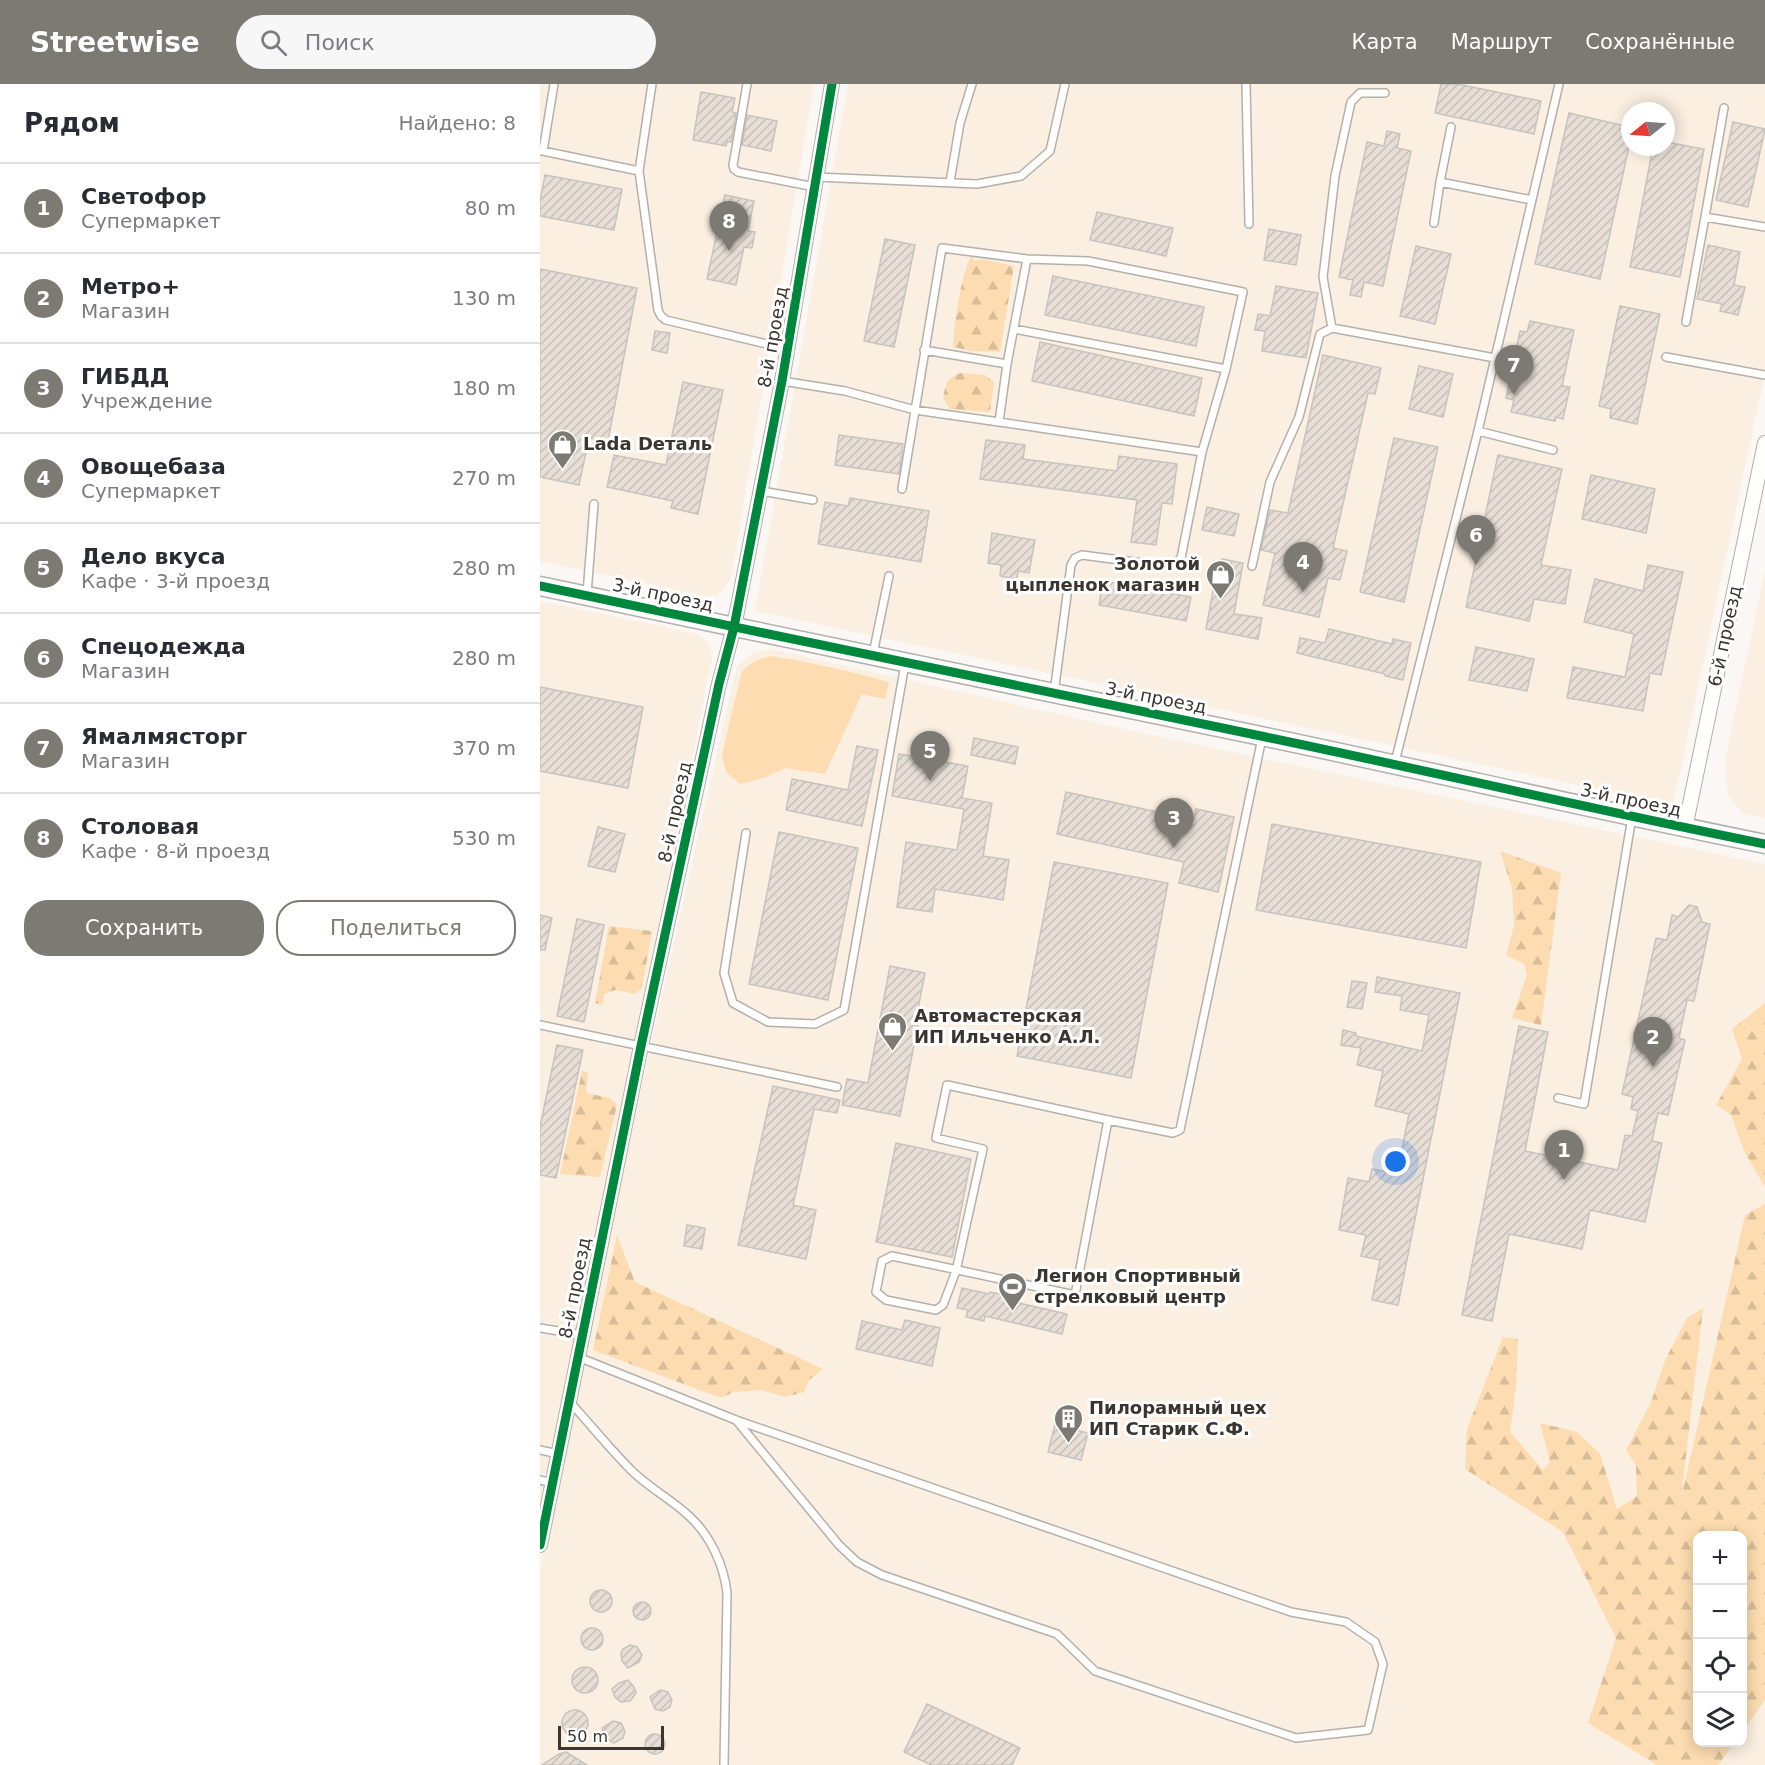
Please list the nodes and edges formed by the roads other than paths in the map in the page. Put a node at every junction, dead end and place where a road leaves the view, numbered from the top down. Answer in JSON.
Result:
{"nodes":[{"id":1,"x":554,"y":84,"type":"edge"},
{"id":2,"x":652,"y":84,"type":"edge"},
{"id":3,"x":747,"y":84,"type":"edge"},
{"id":4,"x":832,"y":84,"type":"edge"},
{"id":5,"x":972,"y":84,"type":"edge"},
{"id":6,"x":1065,"y":84,"type":"edge"},
{"id":7,"x":1246,"y":84,"type":"edge"},
{"id":8,"x":1559,"y":84,"type":"edge"},
{"id":9,"x":1385,"y":93,"type":"dead end"},
{"id":10,"x":1724,"y":108,"type":"dead end"},
{"id":11,"x":1451,"y":127,"type":"dead end"},
{"id":12,"x":541,"y":151,"type":"edge"},
{"id":13,"x":639,"y":171,"type":"junction"},
{"id":14,"x":816,"y":182,"type":"junction"},
{"id":15,"x":1440,"y":182,"type":"junction"},
{"id":16,"x":950,"y":183,"type":"junction"},
{"id":17,"x":1532,"y":200,"type":"junction"},
{"id":18,"x":1705,"y":217,"type":"junction"},
{"id":19,"x":1434,"y":223,"type":"dead end"},
{"id":20,"x":1249,"y":224,"type":"dead end"},
{"id":21,"x":1765,"y":227,"type":"edge"},
{"id":22,"x":1027,"y":259,"type":"junction"},
{"id":23,"x":1686,"y":322,"type":"dead end"},
{"id":24,"x":1332,"y":328,"type":"junction"},
{"id":25,"x":1014,"y":329,"type":"junction"},
{"id":26,"x":788,"y":349,"type":"junction"},
{"id":27,"x":924,"y":350,"type":"junction"},
{"id":28,"x":1666,"y":357,"type":"dead end"},
{"id":29,"x":1495,"y":358,"type":"junction"},
{"id":30,"x":1007,"y":364,"type":"junction"},
{"id":31,"x":1227,"y":369,"type":"junction"},
{"id":32,"x":1765,"y":375,"type":"edge"},
{"id":33,"x":782,"y":381,"type":"junction"},
{"id":34,"x":915,"y":410,"type":"junction"},
{"id":35,"x":999,"y":422,"type":"junction"},
{"id":36,"x":1478,"y":431,"type":"junction"},
{"id":37,"x":1765,"y":443,"type":"edge"},
{"id":38,"x":1553,"y":450,"type":"dead end"},
{"id":39,"x":1202,"y":452,"type":"junction"},
{"id":40,"x":902,"y":489,"type":"dead end"},
{"id":41,"x":761,"y":491,"type":"junction"},
{"id":42,"x":813,"y":500,"type":"dead end"},
{"id":43,"x":594,"y":504,"type":"dead end"},
{"id":44,"x":1252,"y":566,"type":"dead end"},
{"id":45,"x":889,"y":576,"type":"dead end"},
{"id":46,"x":540,"y":586,"type":"edge"},
{"id":47,"x":587,"y":596,"type":"junction"},
{"id":48,"x":734,"y":627,"type":"junction"},
{"id":49,"x":872,"y":657,"type":"junction"},
{"id":50,"x":905,"y":664,"type":"junction"},
{"id":51,"x":1054,"y":694,"type":"junction"},
{"id":52,"x":1262,"y":736,"type":"junction"},
{"id":53,"x":1394,"y":764,"type":"junction"},
{"id":54,"x":1632,"y":817,"type":"junction"},
{"id":55,"x":1685,"y":828,"type":"junction"},
{"id":56,"x":746,"y":832,"type":"dead end"},
{"id":57,"x":1765,"y":844,"type":"edge"},
{"id":58,"x":540,"y":1025,"type":"edge"},
{"id":59,"x":641,"y":1046,"type":"junction"},
{"id":60,"x":837,"y":1087,"type":"dead end"},
{"id":61,"x":1558,"y":1098,"type":"dead end"},
{"id":62,"x":1108,"y":1120,"type":"junction"},
{"id":63,"x":956,"y":1271,"type":"junction"},
{"id":64,"x":540,"y":1328,"type":"edge"},
{"id":65,"x":582,"y":1335,"type":"junction"},
{"id":66,"x":578,"y":1357,"type":"junction"},
{"id":67,"x":569,"y":1401,"type":"junction"},
{"id":68,"x":736,"y":1420,"type":"junction"},
{"id":69,"x":540,"y":1450,"type":"edge"},
{"id":70,"x":558,"y":1454,"type":"junction"},
{"id":71,"x":546,"y":1481,"type":"edge"},
{"id":72,"x":540,"y":1545,"type":"edge"},
{"id":73,"x":724,"y":1765,"type":"edge"}],
"edges":[{"from":1,"to":12,"type":"lane"},
{"from":2,"to":13,"type":"lane"},
{"from":3,"to":14,"type":"lane"},
{"from":4,"to":14,"type":"street","name":"8-й проезд"},
{"from":5,"to":16,"type":"lane"},
{"from":6,"to":16,"type":"lane"},
{"from":7,"to":20,"type":"lane"},
{"from":8,"to":17,"type":"lane"},
{"from":9,"to":24,"type":"lane"},
{"from":10,"to":18,"type":"lane"},
{"from":11,"to":15,"type":"lane"},
{"from":12,"to":13,"type":"lane"},
{"from":13,"to":26,"type":"lane"},
{"from":14,"to":16,"type":"lane"},
{"from":14,"to":26,"type":"street","name":"8-й проезд"},
{"from":15,"to":17,"type":"lane"},
{"from":15,"to":19,"type":"lane"},
{"from":17,"to":29,"type":"lane"},
{"from":18,"to":21,"type":"lane"},
{"from":18,"to":23,"type":"lane"},
{"from":22,"to":25,"type":"lane"},
{"from":22,"to":27,"type":"lane"},
{"from":22,"to":31,"type":"lane"},
{"from":24,"to":29,"type":"lane"},
{"from":24,"to":44,"type":"lane"},
{"from":25,"to":30,"type":"lane"},
{"from":25,"to":31,"type":"lane"},
{"from":26,"to":33,"type":"street","name":"8-й проезд"},
{"from":27,"to":30,"type":"lane"},
{"from":27,"to":34,"type":"lane"},
{"from":28,"to":32,"type":"lane"},
{"from":29,"to":36,"type":"lane"},
{"from":30,"to":35,"type":"lane"},
{"from":31,"to":39,"type":"lane"},
{"from":33,"to":34,"type":"lane"},
{"from":33,"to":41,"type":"street","name":"8-й проезд"},
{"from":34,"to":35,"type":"lane"},
{"from":34,"to":40,"type":"lane"},
{"from":35,"to":39,"type":"lane"},
{"from":36,"to":38,"type":"lane"},
{"from":36,"to":53,"type":"lane"},
{"from":37,"to":55,"type":"street","name":"6-й проезд"},
{"from":39,"to":51,"type":"lane"},
{"from":41,"to":42,"type":"lane"},
{"from":41,"to":48,"type":"street","name":"8-й проезд"},
{"from":43,"to":47,"type":"lane"},
{"from":45,"to":49,"type":"lane"},
{"from":46,"to":47,"type":"street","name":"3-й проезд"},
{"from":47,"to":48,"type":"street","name":"3-й проезд"},
{"from":48,"to":49,"type":"street","name":"3-й проезд"},
{"from":48,"to":59,"type":"street","name":"8-й проезд"},
{"from":49,"to":50,"type":"street","name":"3-й проезд"},
{"from":50,"to":51,"type":"street","name":"3-й проезд"},
{"from":50,"to":56,"type":"lane"},
{"from":51,"to":52,"type":"street","name":"3-й проезд"},
{"from":52,"to":53,"type":"street","name":"3-й проезд"},
{"from":52,"to":62,"type":"lane"},
{"from":53,"to":54,"type":"street","name":"3-й проезд"},
{"from":54,"to":55,"type":"street","name":"3-й проезд"},
{"from":54,"to":61,"type":"lane"},
{"from":55,"to":57,"type":"street","name":"3-й проезд"},
{"from":58,"to":59,"type":"lane"},
{"from":59,"to":60,"type":"lane"},
{"from":59,"to":65,"type":"street","name":"8-й проезд"},
{"from":62,"to":63,"type":"lane"},
{"from":62,"to":63,"type":"lane"},
{"from":63,"to":63,"type":"lane"},
{"from":64,"to":65,"type":"lane"},
{"from":65,"to":66,"type":"street","name":"8-й проезд"},
{"from":66,"to":67,"type":"street","name":"8-й проезд"},
{"from":66,"to":68,"type":"lane"},
{"from":67,"to":70,"type":"street","name":"8-й проезд"},
{"from":67,"to":73,"type":"lane"},
{"from":68,"to":68,"type":"lane"},
{"from":69,"to":70,"type":"lane"},
{"from":70,"to":71,"type":"street","name":"8-й проезд"},
{"from":71,"to":72,"type":"street","name":"8-й проезд"}]}
